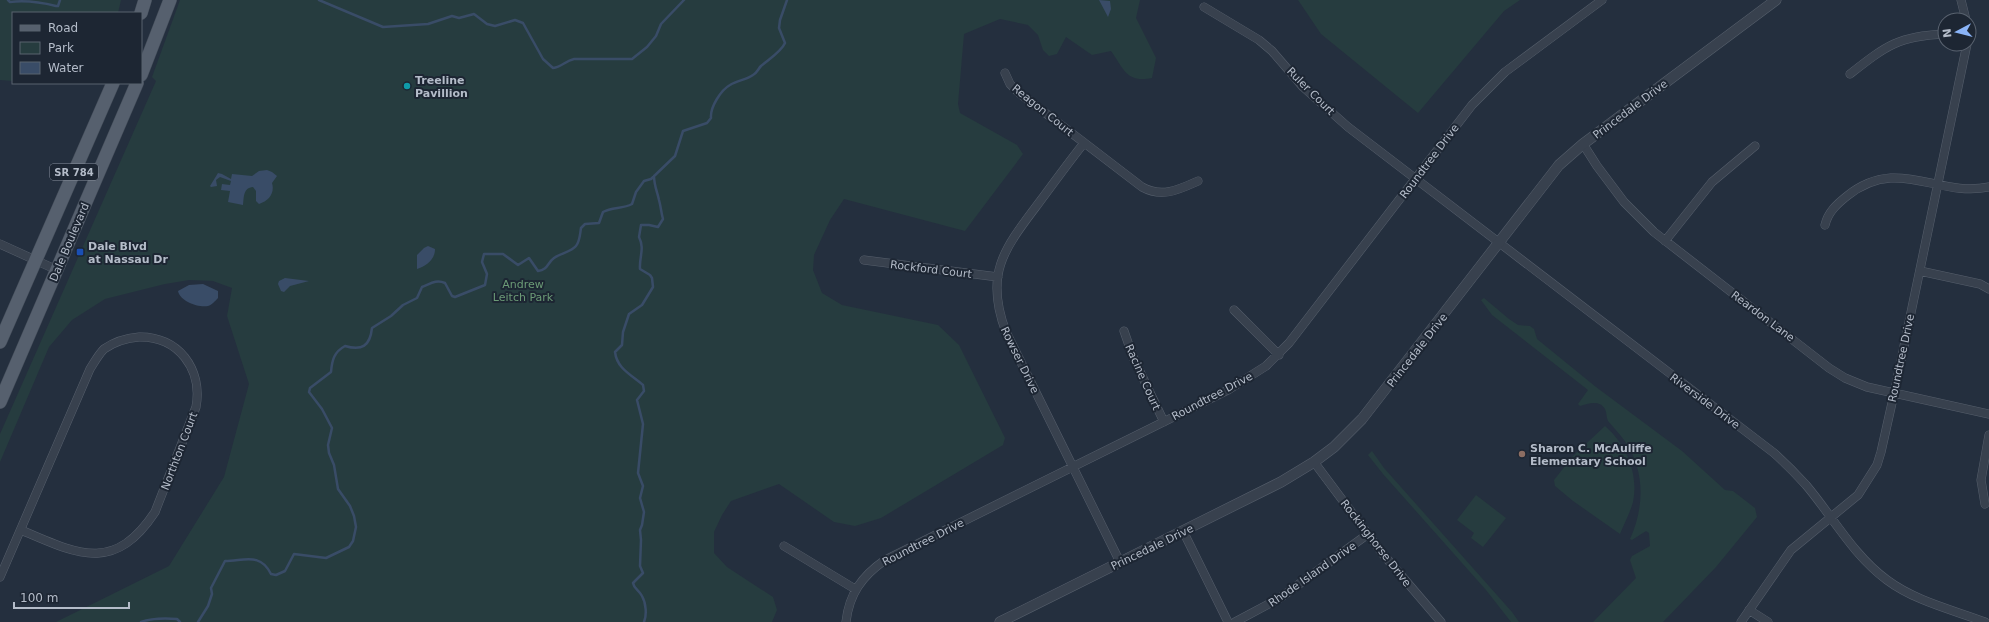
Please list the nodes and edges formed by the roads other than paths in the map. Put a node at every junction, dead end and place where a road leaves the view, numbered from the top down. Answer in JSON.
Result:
{"nodes":[{"id":1,"x":145,"y":0,"type":"edge"},
{"id":2,"x":170,"y":0,"type":"edge"},
{"id":3,"x":1602,"y":0,"type":"edge"},
{"id":4,"x":1776,"y":0,"type":"edge"},
{"id":5,"x":1961,"y":0,"type":"edge"},
{"id":6,"x":1204,"y":7,"type":"dead end"},
{"id":7,"x":141,"y":12,"type":"edge"},
{"id":8,"x":1964,"y":12,"type":"edge"},
{"id":9,"x":1937,"y":35,"type":"edge"},
{"id":10,"x":1965,"y":52,"type":"edge"},
{"id":11,"x":142,"y":72,"type":"edge"},
{"id":12,"x":1005,"y":73,"type":"dead end"},
{"id":13,"x":1850,"y":74,"type":"dead end"},
{"id":14,"x":113,"y":84,"type":"edge"},
{"id":15,"x":137,"y":84,"type":"edge"},
{"id":16,"x":1084,"y":143,"type":"junction"},
{"id":17,"x":1583,"y":144,"type":"junction"},
{"id":18,"x":1755,"y":146,"type":"dead end"},
{"id":19,"x":1416,"y":178,"type":"junction"},
{"id":20,"x":1198,"y":181,"type":"dead end"},
{"id":21,"x":1938,"y":184,"type":"junction"},
{"id":22,"x":1989,"y":187,"type":"edge"},
{"id":23,"x":1825,"y":225,"type":"dead end"},
{"id":24,"x":1665,"y":241,"type":"junction"},
{"id":25,"x":1499,"y":242,"type":"junction"},
{"id":26,"x":0,"y":244,"type":"edge"},
{"id":27,"x":864,"y":260,"type":"dead end"},
{"id":28,"x":36,"y":261,"type":"junction"},
{"id":29,"x":57,"y":270,"type":"junction"},
{"id":30,"x":1920,"y":271,"type":"junction"},
{"id":31,"x":998,"y":277,"type":"junction"},
{"id":32,"x":1989,"y":288,"type":"edge"},
{"id":33,"x":1234,"y":310,"type":"dead end"},
{"id":34,"x":1124,"y":331,"type":"dead end"},
{"id":35,"x":0,"y":342,"type":"edge"},
{"id":36,"x":1279,"y":355,"type":"junction"},
{"id":37,"x":1894,"y":394,"type":"junction"},
{"id":38,"x":0,"y":402,"type":"edge"},
{"id":39,"x":1989,"y":414,"type":"edge"},
{"id":40,"x":1164,"y":422,"type":"junction"},
{"id":41,"x":1989,"y":435,"type":"edge"},
{"id":42,"x":1314,"y":462,"type":"junction"},
{"id":43,"x":1073,"y":468,"type":"junction"},
{"id":44,"x":1985,"y":504,"type":"dead end"},
{"id":45,"x":1831,"y":517,"type":"junction"},
{"id":46,"x":21,"y":530,"type":"junction"},
{"id":47,"x":1183,"y":531,"type":"junction"},
{"id":48,"x":1368,"y":534,"type":"junction"},
{"id":49,"x":784,"y":546,"type":"dead end"},
{"id":50,"x":1120,"y":562,"type":"junction"},
{"id":51,"x":0,"y":577,"type":"edge"},
{"id":52,"x":856,"y":589,"type":"junction"},
{"id":53,"x":1749,"y":610,"type":"junction"},
{"id":54,"x":846,"y":622,"type":"edge"},
{"id":55,"x":1000,"y":622,"type":"edge"},
{"id":56,"x":1228,"y":622,"type":"edge"},
{"id":57,"x":1235,"y":622,"type":"edge"},
{"id":58,"x":1441,"y":622,"type":"edge"},
{"id":59,"x":1741,"y":622,"type":"edge"},
{"id":60,"x":1768,"y":622,"type":"edge"},
{"id":61,"x":1984,"y":622,"type":"edge"}],
"edges":[{"from":1,"to":7,"type":"main road"},
{"from":2,"to":11,"type":"main road"},
{"from":3,"to":19,"type":"street","name":"Roundtree Drive"},
{"from":4,"to":17,"type":"street","name":"Princedale Drive"},
{"from":5,"to":8,"type":"street"},
{"from":6,"to":19,"type":"street","name":"Ruler Court"},
{"from":9,"to":13,"type":"street"},
{"from":10,"to":21,"type":"street","name":"Roundtree Drive"},
{"from":12,"to":16,"type":"street","name":"Reagon Court"},
{"from":14,"to":28,"type":"main road","name":"Dale Boulevard","number":"SR 784"},
{"from":15,"to":29,"type":"main road","name":"Dale Boulevard","number":"SR 784"},
{"from":16,"to":20,"type":"street","name":"Reagon Court"},
{"from":16,"to":31,"type":"street","name":"Rowser Drive"},
{"from":17,"to":24,"type":"street","name":"Reardon Lane"},
{"from":17,"to":25,"type":"street","name":"Princedale Drive"},
{"from":18,"to":24,"type":"street"},
{"from":19,"to":25,"type":"street","name":"Riverside Drive"},
{"from":19,"to":36,"type":"street","name":"Roundtree Drive"},
{"from":21,"to":22,"type":"street"},
{"from":21,"to":23,"type":"street"},
{"from":21,"to":30,"type":"street","name":"Roundtree Drive"},
{"from":24,"to":37,"type":"street","name":"Reardon Lane"},
{"from":25,"to":42,"type":"street","name":"Princedale Drive"},
{"from":25,"to":45,"type":"street","name":"Riverside Drive"},
{"from":26,"to":28,"type":"street"},
{"from":27,"to":31,"type":"street","name":"Rockford Court"},
{"from":28,"to":29,"type":"street"},
{"from":28,"to":35,"type":"main road","name":"Dale Boulevard","number":"SR 784"},
{"from":29,"to":38,"type":"main road","name":"Dale Boulevard","number":"SR 784"},
{"from":30,"to":32,"type":"street"},
{"from":30,"to":37,"type":"street","name":"Roundtree Drive"},
{"from":31,"to":43,"type":"street","name":"Rowser Drive"},
{"from":33,"to":36,"type":"street"},
{"from":34,"to":40,"type":"street","name":"Racine Court"},
{"from":36,"to":40,"type":"street","name":"Roundtree Drive"},
{"from":37,"to":39,"type":"street","name":"Reardon Lane"},
{"from":37,"to":45,"type":"street","name":"Roundtree Drive"},
{"from":40,"to":43,"type":"street","name":"Roundtree Drive"},
{"from":41,"to":44,"type":"street"},
{"from":42,"to":47,"type":"street","name":"Princedale Drive"},
{"from":42,"to":48,"type":"street","name":"Rockinghorse Drive"},
{"from":43,"to":50,"type":"street","name":"Rowser Drive"},
{"from":43,"to":52,"type":"street","name":"Roundtree Drive"},
{"from":45,"to":53,"type":"street","name":"Roundtree Drive"},
{"from":45,"to":61,"type":"street","name":"Riverside Drive"},
{"from":46,"to":46,"type":"street","name":"Northton Court"},
{"from":46,"to":51,"type":"street","name":"Northton Court"},
{"from":47,"to":50,"type":"street","name":"Princedale Drive"},
{"from":47,"to":56,"type":"street"},
{"from":48,"to":57,"type":"street","name":"Rhode Island Drive"},
{"from":48,"to":58,"type":"street","name":"Rockinghorse Drive"},
{"from":49,"to":52,"type":"street"},
{"from":50,"to":55,"type":"street","name":"Princedale Drive"},
{"from":52,"to":54,"type":"street","name":"Roundtree Drive"},
{"from":53,"to":59,"type":"street","name":"Roundtree Drive"},
{"from":53,"to":60,"type":"street"}]}
